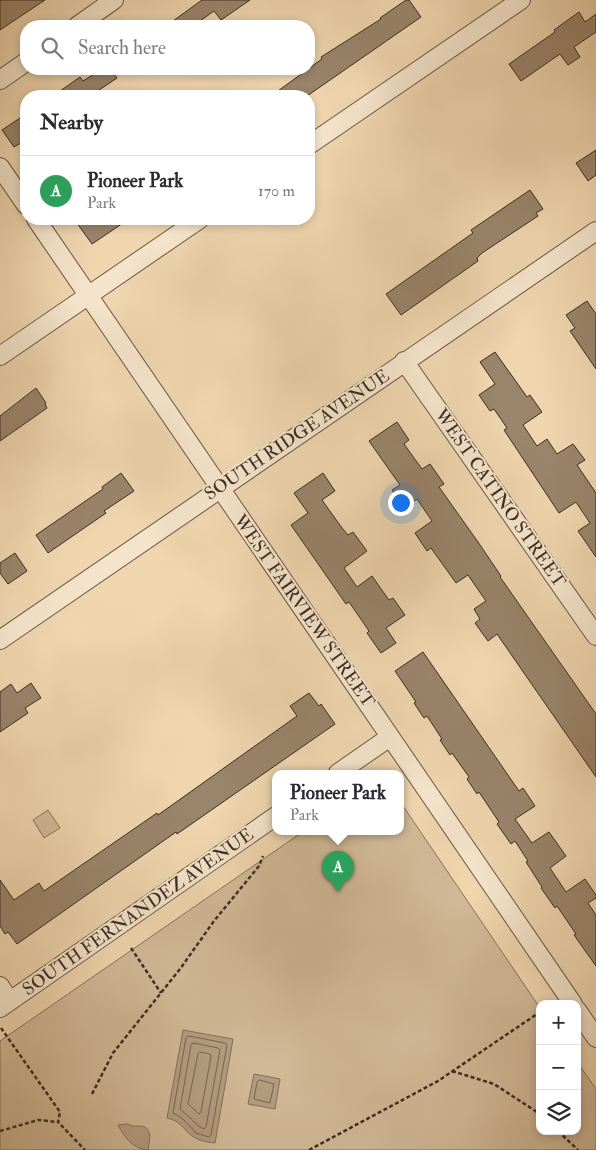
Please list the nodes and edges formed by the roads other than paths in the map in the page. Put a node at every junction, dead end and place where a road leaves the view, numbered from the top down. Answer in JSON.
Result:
{"nodes":[{"id":1,"x":114,"y":0,"type":"edge"},
{"id":2,"x":521,"y":0,"type":"edge"},
{"id":3,"x":86,"y":20,"type":"edge"},
{"id":4,"x":20,"y":66,"type":"edge"},
{"id":5,"x":0,"y":80,"type":"edge"},
{"id":6,"x":315,"y":141,"type":"edge"},
{"id":7,"x":0,"y":167,"type":"edge"},
{"id":8,"x":20,"y":196,"type":"edge"},
{"id":9,"x":40,"y":225,"type":"edge"},
{"id":10,"x":191,"y":225,"type":"edge"},
{"id":11,"x":595,"y":234,"type":"edge"},
{"id":12,"x":88,"y":295,"type":"junction"},
{"id":13,"x":0,"y":356,"type":"edge"},
{"id":14,"x":404,"y":361,"type":"junction"},
{"id":15,"x":219,"y":488,"type":"junction"},
{"id":16,"x":596,"y":636,"type":"edge"},
{"id":17,"x":0,"y":640,"type":"edge"},
{"id":18,"x":390,"y":737,"type":"junction"},
{"id":19,"x":342,"y":770,"type":"edge"},
{"id":20,"x":272,"y":819,"type":"edge"},
{"id":21,"x":3,"y":998,"type":"edge"},
{"id":22,"x":570,"y":1000,"type":"edge"},
{"id":23,"x":581,"y":1016,"type":"edge"},
{"id":24,"x":596,"y":1038,"type":"edge"}],
"edges":[{"from":1,"to":3,"type":"street"},
{"from":2,"to":6,"type":"street"},
{"from":4,"to":5,"type":"street"},
{"from":7,"to":8,"type":"street"},
{"from":9,"to":12,"type":"street","name":"WEST FAIRVIEW STREET"},
{"from":10,"to":12,"type":"street"},
{"from":11,"to":14,"type":"street","name":"SOUTH RIDGE AVENUE"},
{"from":12,"to":13,"type":"street"},
{"from":12,"to":15,"type":"street","name":"WEST FAIRVIEW STREET"},
{"from":14,"to":15,"type":"street","name":"SOUTH RIDGE AVENUE"},
{"from":14,"to":16,"type":"street","name":"WEST CATINO STREET"},
{"from":15,"to":17,"type":"street","name":"SOUTH RIDGE AVENUE"},
{"from":15,"to":18,"type":"street","name":"WEST FAIRVIEW STREET"},
{"from":18,"to":19,"type":"street"},
{"from":18,"to":22,"type":"street","name":"WEST FAIRVIEW STREET"},
{"from":20,"to":21,"type":"street","name":"SOUTH FERNANDEZ AVENUE"},
{"from":23,"to":24,"type":"street"}]}
